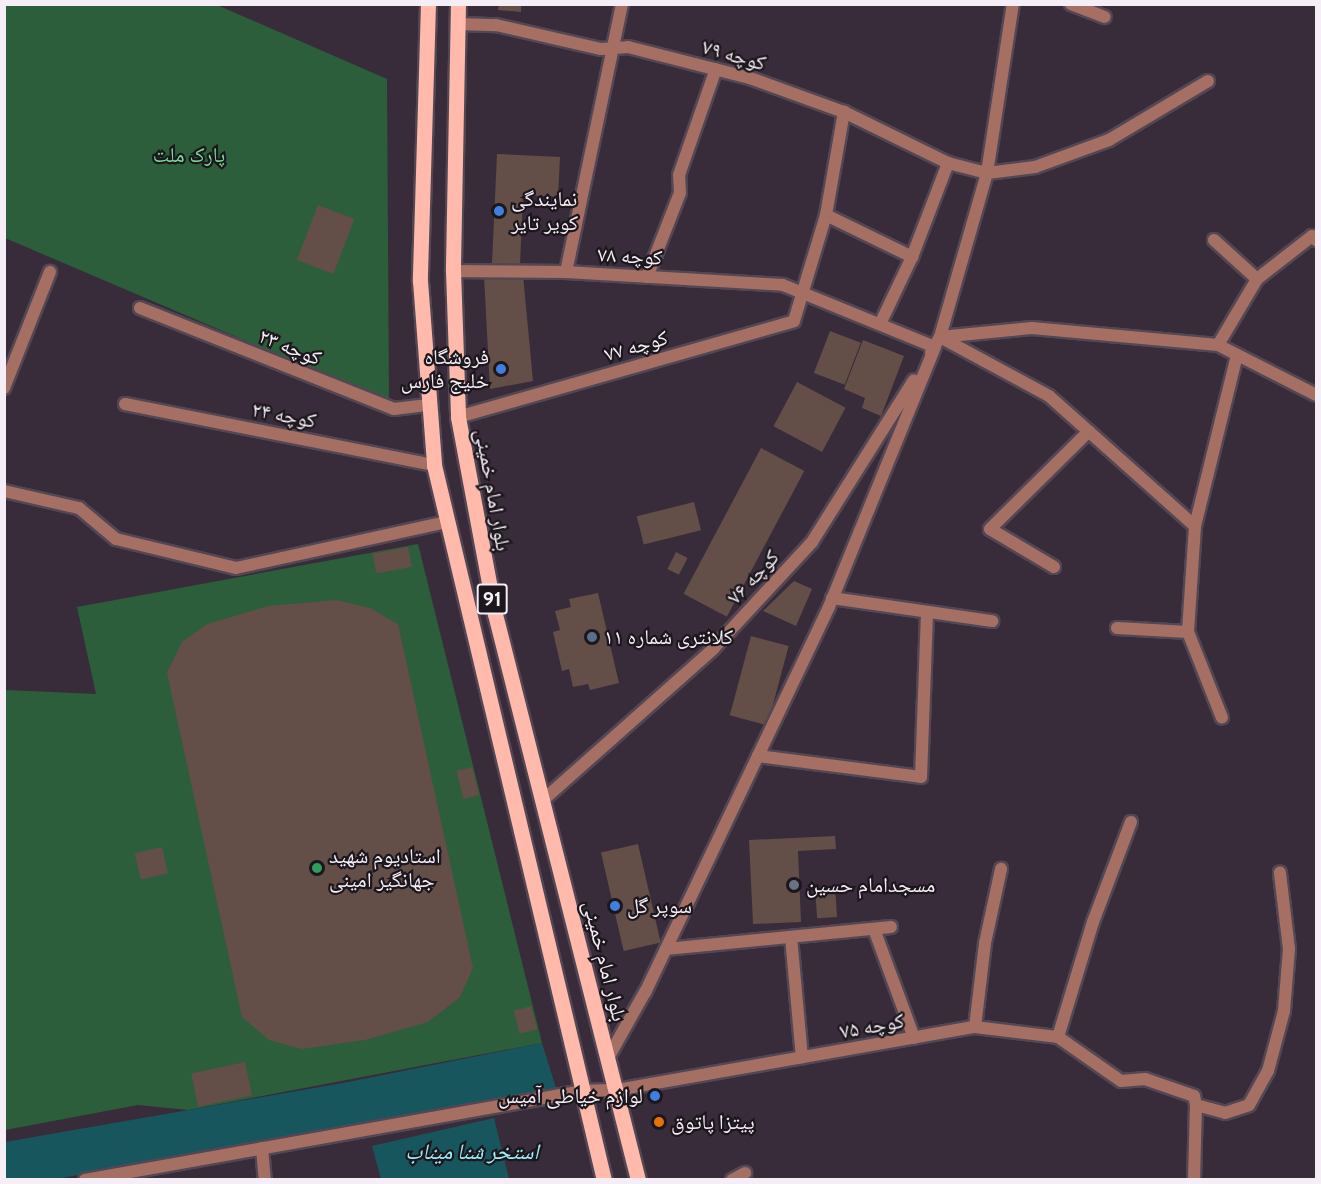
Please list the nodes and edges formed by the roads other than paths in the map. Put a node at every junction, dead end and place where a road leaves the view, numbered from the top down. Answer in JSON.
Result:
{"nodes":[{"id":1,"x":428,"y":4,"type":"edge"},
{"id":2,"x":458,"y":4,"type":"edge"},
{"id":3,"x":622,"y":4,"type":"edge"},
{"id":4,"x":1013,"y":4,"type":"edge"},
{"id":5,"x":1071,"y":4,"type":"edge"},
{"id":6,"x":1105,"y":17,"type":"dead end"},
{"id":7,"x":458,"y":24,"type":"junction"},
{"id":8,"x":614,"y":48,"type":"junction"},
{"id":9,"x":716,"y":69,"type":"junction"},
{"id":10,"x":1208,"y":81,"type":"dead end"},
{"id":11,"x":844,"y":112,"type":"junction"},
{"id":12,"x":948,"y":164,"type":"junction"},
{"id":13,"x":987,"y":173,"type":"junction"},
{"id":14,"x":826,"y":215,"type":"junction"},
{"id":15,"x":1214,"y":240,"type":"dead end"},
{"id":16,"x":1317,"y":240,"type":"edge"},
{"id":17,"x":912,"y":257,"type":"junction"},
{"id":18,"x":453,"y":271,"type":"junction"},
{"id":19,"x":50,"y":272,"type":"dead end"},
{"id":20,"x":566,"y":272,"type":"junction"},
{"id":21,"x":647,"y":276,"type":"junction"},
{"id":22,"x":1257,"y":279,"type":"junction"},
{"id":23,"x":804,"y":291,"type":"junction"},
{"id":24,"x":140,"y":308,"type":"dead end"},
{"id":25,"x":881,"y":322,"type":"junction"},
{"id":26,"x":938,"y":342,"type":"junction"},
{"id":27,"x":1218,"y":345,"type":"junction"},
{"id":28,"x":1237,"y":355,"type":"junction"},
{"id":29,"x":4,"y":388,"type":"edge"},
{"id":30,"x":1317,"y":395,"type":"edge"},
{"id":31,"x":125,"y":404,"type":"dead end"},
{"id":32,"x":429,"y":405,"type":"junction"},
{"id":33,"x":458,"y":417,"type":"junction"},
{"id":34,"x":1089,"y":431,"type":"junction"},
{"id":35,"x":434,"y":465,"type":"junction"},
{"id":36,"x":4,"y":491,"type":"edge"},
{"id":37,"x":447,"y":522,"type":"junction"},
{"id":38,"x":1195,"y":526,"type":"junction"},
{"id":39,"x":1054,"y":567,"type":"dead end"},
{"id":40,"x":832,"y":598,"type":"junction"},
{"id":41,"x":927,"y":612,"type":"junction"},
{"id":42,"x":992,"y":621,"type":"dead end"},
{"id":43,"x":1117,"y":628,"type":"dead end"},
{"id":44,"x":1188,"y":632,"type":"junction"},
{"id":45,"x":1222,"y":718,"type":"dead end"},
{"id":46,"x":758,"y":756,"type":"junction"},
{"id":47,"x":542,"y":801,"type":"junction"},
{"id":48,"x":1131,"y":822,"type":"dead end"},
{"id":49,"x":1000,"y":869,"type":"dead end"},
{"id":50,"x":1280,"y":873,"type":"dead end"},
{"id":51,"x":891,"y":927,"type":"dead end"},
{"id":52,"x":874,"y":929,"type":"junction"},
{"id":53,"x":791,"y":937,"type":"junction"},
{"id":54,"x":666,"y":950,"type":"junction"},
{"id":55,"x":975,"y":1027,"type":"junction"},
{"id":56,"x":1058,"y":1037,"type":"junction"},
{"id":57,"x":914,"y":1038,"type":"junction"},
{"id":58,"x":608,"y":1058,"type":"junction"},
{"id":59,"x":802,"y":1058,"type":"junction"},
{"id":60,"x":616,"y":1090,"type":"junction"},
{"id":61,"x":583,"y":1091,"type":"junction"},
{"id":62,"x":1196,"y":1105,"type":"junction"},
{"id":63,"x":262,"y":1148,"type":"junction"},
{"id":64,"x":745,"y":1173,"type":"dead end"},
{"id":65,"x":125,"y":1176,"type":"edge"},
{"id":66,"x":85,"y":1179,"type":"edge"},
{"id":67,"x":264,"y":1179,"type":"edge"},
{"id":68,"x":603,"y":1179,"type":"edge"},
{"id":69,"x":638,"y":1179,"type":"edge"},
{"id":70,"x":732,"y":1179,"type":"edge"},
{"id":71,"x":1194,"y":1179,"type":"edge"}],
"edges":[{"from":1,"to":32,"type":"main road","number":"91"},
{"from":2,"to":7,"type":"main road","name":"بلوار امام خمینی","number":"91"},
{"from":3,"to":8,"type":"street"},
{"from":4,"to":13,"type":"street"},
{"from":5,"to":6,"type":"street"},
{"from":7,"to":8,"type":"street","name":"کوچه ۷۹"},
{"from":7,"to":18,"type":"main road","name":"بلوار امام خمینی","number":"91"},
{"from":8,"to":9,"type":"street","name":"کوچه ۷۹"},
{"from":8,"to":20,"type":"street"},
{"from":9,"to":11,"type":"street","name":"کوچه ۷۹"},
{"from":9,"to":21,"type":"street"},
{"from":10,"to":13,"type":"street","name":"کوچه ۷۹"},
{"from":11,"to":12,"type":"street","name":"کوچه ۷۹"},
{"from":11,"to":14,"type":"street"},
{"from":12,"to":13,"type":"street","name":"کوچه ۷۹"},
{"from":12,"to":17,"type":"street"},
{"from":13,"to":26,"type":"street"},
{"from":14,"to":17,"type":"street"},
{"from":14,"to":23,"type":"street"},
{"from":15,"to":22,"type":"street"},
{"from":16,"to":22,"type":"street"},
{"from":17,"to":25,"type":"street"},
{"from":18,"to":20,"type":"street","name":"کوچه ۷۸"},
{"from":18,"to":33,"type":"main road","name":"بلوار امام خمینی","number":"91"},
{"from":19,"to":29,"type":"street"},
{"from":20,"to":21,"type":"street","name":"کوچه ۷۸"},
{"from":21,"to":23,"type":"street","name":"کوچه ۷۸"},
{"from":22,"to":27,"type":"street"},
{"from":23,"to":25,"type":"street","name":"کوچه ۷۸"},
{"from":23,"to":33,"type":"street","name":"کوچه ۷۷"},
{"from":24,"to":32,"type":"street","name":"کوچه ۲۳"},
{"from":25,"to":26,"type":"street","name":"کوچه ۷۸"},
{"from":26,"to":27,"type":"street"},
{"from":26,"to":34,"type":"street","name":"کوچه ۷۸"},
{"from":26,"to":40,"type":"street"},
{"from":26,"to":47,"type":"street","name":"کوچه ۷۶"},
{"from":27,"to":28,"type":"street"},
{"from":28,"to":30,"type":"street"},
{"from":28,"to":38,"type":"street"},
{"from":31,"to":35,"type":"street","name":"کوچه ۲۴"},
{"from":32,"to":35,"type":"main road","number":"91"},
{"from":33,"to":47,"type":"main road","name":"بلوار امام خمینی","number":"91"},
{"from":34,"to":38,"type":"street","name":"کوچه ۷۸"},
{"from":34,"to":39,"type":"street"},
{"from":35,"to":37,"type":"main road","number":"91"},
{"from":36,"to":37,"type":"street"},
{"from":37,"to":61,"type":"main road","number":"91"},
{"from":38,"to":44,"type":"street"},
{"from":40,"to":41,"type":"street"},
{"from":40,"to":46,"type":"street"},
{"from":41,"to":42,"type":"street"},
{"from":41,"to":46,"type":"street"},
{"from":43,"to":44,"type":"street"},
{"from":44,"to":45,"type":"street"},
{"from":46,"to":54,"type":"street"},
{"from":47,"to":58,"type":"main road","name":"بلوار امام خمینی","number":"91"},
{"from":48,"to":56,"type":"street"},
{"from":49,"to":55,"type":"street"},
{"from":50,"to":62,"type":"street"},
{"from":51,"to":52,"type":"street"},
{"from":52,"to":53,"type":"street"},
{"from":52,"to":57,"type":"street"},
{"from":53,"to":54,"type":"street"},
{"from":53,"to":59,"type":"street"},
{"from":54,"to":58,"type":"street"},
{"from":55,"to":56,"type":"street","name":"کوچه ۷۵"},
{"from":55,"to":57,"type":"street","name":"کوچه ۷۵"},
{"from":56,"to":62,"type":"street"},
{"from":57,"to":59,"type":"street","name":"کوچه ۷۵"},
{"from":58,"to":60,"type":"main road","name":"بلوار امام خمینی","number":"91"},
{"from":59,"to":60,"type":"street","name":"کوچه ۷۵"},
{"from":60,"to":61,"type":"street","name":"کوچه ۷۵"},
{"from":60,"to":69,"type":"main road","name":"بلوار امام خمینی","number":"91"},
{"from":61,"to":63,"type":"street","name":"کوچه ۷۵"},
{"from":61,"to":68,"type":"main road","number":"91"},
{"from":62,"to":71,"type":"street"},
{"from":63,"to":65,"type":"street","name":"کوچه ۷۵"},
{"from":63,"to":67,"type":"street"},
{"from":64,"to":70,"type":"street"},
{"from":65,"to":66,"type":"street","name":"کوچه ۷۵"}]}
